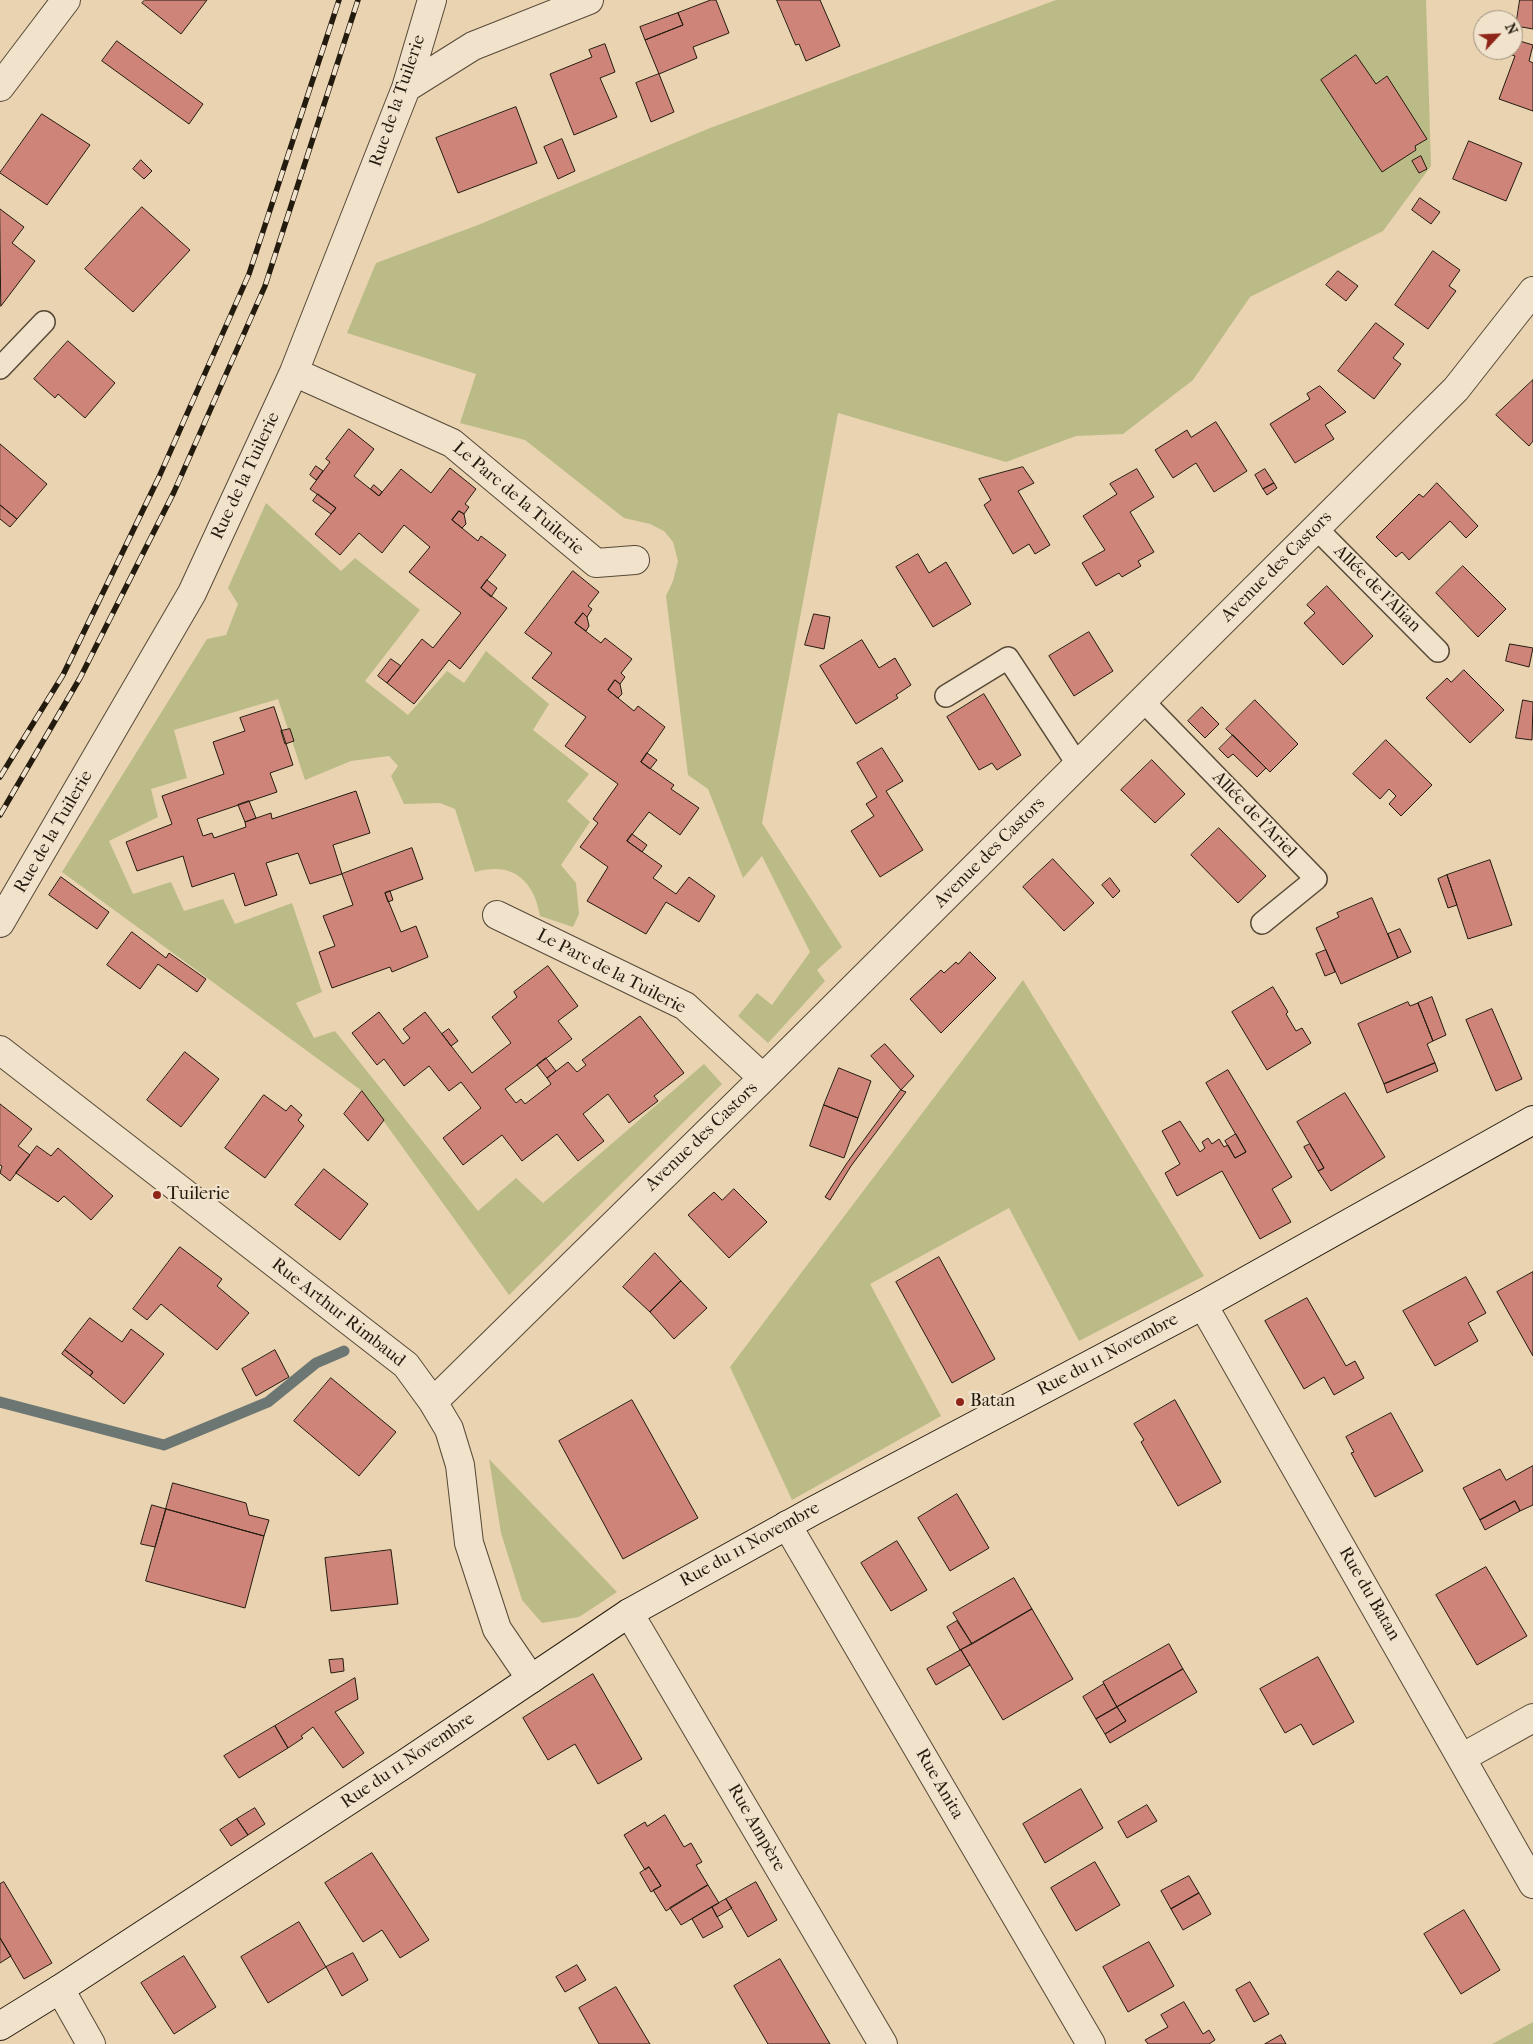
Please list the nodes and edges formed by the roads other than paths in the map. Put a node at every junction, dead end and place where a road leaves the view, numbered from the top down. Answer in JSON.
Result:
{"nodes":[{"id":1,"x":66,"y":0,"type":"edge"},
{"id":2,"x":432,"y":0,"type":"edge"},
{"id":3,"x":588,"y":0,"type":"edge"},
{"id":4,"x":0,"y":86,"type":"edge"},
{"id":5,"x":406,"y":88,"type":"junction"},
{"id":6,"x":1533,"y":291,"type":"edge"},
{"id":7,"x":44,"y":322,"type":"dead end"},
{"id":8,"x":0,"y":368,"type":"edge"},
{"id":9,"x":294,"y":372,"type":"junction"},
{"id":10,"x":1316,"y":528,"type":"junction"},
{"id":11,"x":635,"y":560,"type":"dead end"},
{"id":12,"x":1438,"y":651,"type":"dead end"},
{"id":13,"x":946,"y":696,"type":"dead end"},
{"id":14,"x":1143,"y":701,"type":"junction"},
{"id":15,"x":1078,"y":765,"type":"junction"},
{"id":16,"x":497,"y":915,"type":"dead end"},
{"id":17,"x":0,"y":923,"type":"edge"},
{"id":18,"x":1262,"y":924,"type":"dead end"},
{"id":19,"x":0,"y":1050,"type":"edge"},
{"id":20,"x":763,"y":1078,"type":"junction"},
{"id":21,"x":1533,"y":1120,"type":"edge"},
{"id":22,"x":1203,"y":1305,"type":"junction"},
{"id":23,"x":433,"y":1402,"type":"junction"},
{"id":24,"x":787,"y":1525,"type":"junction"},
{"id":25,"x":629,"y":1613,"type":"junction"},
{"id":26,"x":530,"y":1679,"type":"junction"},
{"id":27,"x":1533,"y":1718,"type":"edge"},
{"id":28,"x":1462,"y":1757,"type":"junction"},
{"id":29,"x":1533,"y":1884,"type":"edge"},
{"id":30,"x":60,"y":1989,"type":"junction"},
{"id":31,"x":0,"y":2026,"type":"edge"},
{"id":32,"x":91,"y":2044,"type":"edge"},
{"id":33,"x":883,"y":2044,"type":"edge"},
{"id":34,"x":1091,"y":2044,"type":"edge"}],
"edges":[{"from":1,"to":4,"type":"street"},
{"from":2,"to":5,"type":"street","name":"Rue de la Tuilerie"},
{"from":3,"to":5,"type":"street"},
{"from":5,"to":9,"type":"street","name":"Rue de la Tuilerie"},
{"from":6,"to":10,"type":"street","name":"Avenue des Castors"},
{"from":7,"to":8,"type":"lane"},
{"from":9,"to":11,"type":"street","name":"Le Parc de la Tuilerie"},
{"from":9,"to":17,"type":"street","name":"Rue de la Tuilerie"},
{"from":10,"to":12,"type":"lane","name":"Allée de l'Alian"},
{"from":10,"to":14,"type":"street","name":"Avenue des Castors"},
{"from":13,"to":15,"type":"lane"},
{"from":14,"to":15,"type":"street","name":"Avenue des Castors"},
{"from":14,"to":18,"type":"lane","name":"Allée de l'Ariel"},
{"from":15,"to":20,"type":"street","name":"Avenue des Castors"},
{"from":16,"to":20,"type":"street","name":"Le Parc de la Tuilerie"},
{"from":19,"to":23,"type":"street","name":"Rue Arthur Rimbaud"},
{"from":20,"to":23,"type":"street","name":"Avenue des Castors"},
{"from":21,"to":22,"type":"street","name":"Rue du 11 Novembre"},
{"from":22,"to":24,"type":"street","name":"Rue du 11 Novembre"},
{"from":22,"to":28,"type":"street","name":"Rue du Batan"},
{"from":23,"to":26,"type":"street","name":"Rue Arthur Rimbaud"},
{"from":24,"to":25,"type":"street","name":"Rue du 11 Novembre"},
{"from":24,"to":34,"type":"street","name":"Rue Anita"},
{"from":25,"to":26,"type":"street","name":"Rue du 11 Novembre"},
{"from":25,"to":33,"type":"street","name":"Rue Ampère"},
{"from":26,"to":30,"type":"street","name":"Rue du 11 Novembre"},
{"from":27,"to":28,"type":"street"},
{"from":28,"to":29,"type":"street","name":"Rue du Batan"},
{"from":30,"to":31,"type":"street","name":"Rue du 11 Novembre"},
{"from":30,"to":32,"type":"street"}]}
